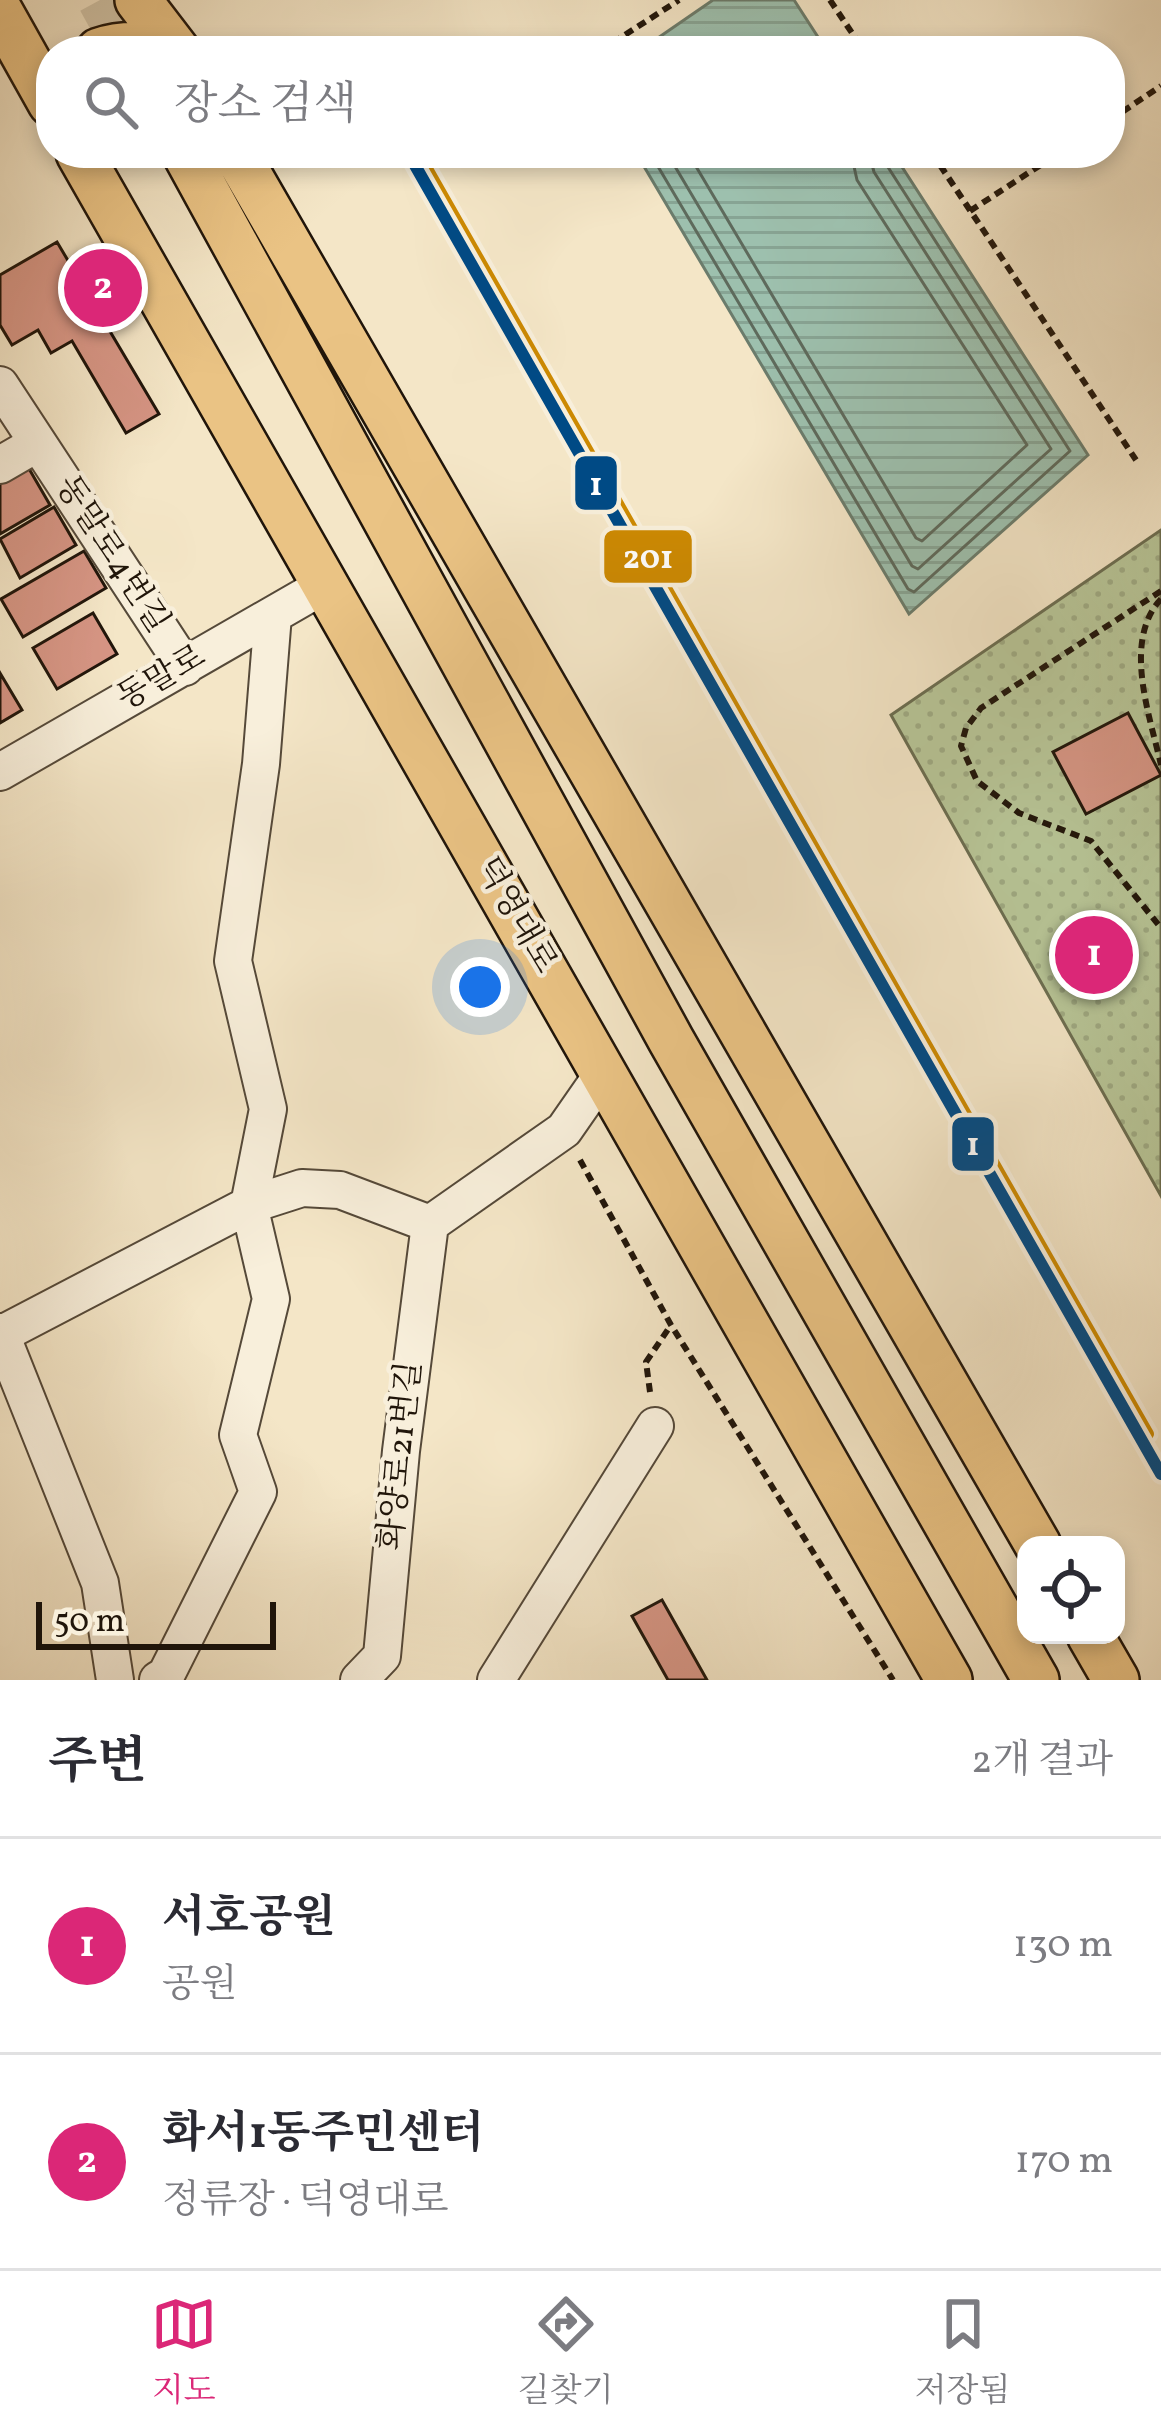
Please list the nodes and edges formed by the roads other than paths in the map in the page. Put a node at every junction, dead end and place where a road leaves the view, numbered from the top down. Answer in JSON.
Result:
{"nodes":[{"id":1,"x":138,"y":0,"type":"edge"},
{"id":2,"x":0,"y":12,"type":"edge"},
{"id":3,"x":166,"y":36,"type":"edge"},
{"id":4,"x":36,"y":76,"type":"edge"},
{"id":5,"x":87,"y":168,"type":"edge"},
{"id":6,"x":193,"y":168,"type":"edge"},
{"id":7,"x":245,"y":168,"type":"edge"},
{"id":8,"x":0,"y":385,"type":"edge"},
{"id":9,"x":38,"y":442,"type":"junction"},
{"id":10,"x":0,"y":465,"type":"edge"},
{"id":11,"x":323,"y":586,"type":"junction"},
{"id":12,"x":273,"y":615,"type":"junction"},
{"id":13,"x":184,"y":667,"type":"junction"},
{"id":14,"x":0,"y":772,"type":"edge"},
{"id":15,"x":605,"y":1071,"type":"junction"},
{"id":16,"x":249,"y":1204,"type":"junction"},
{"id":17,"x":430,"y":1224,"type":"junction"},
{"id":18,"x":0,"y":1334,"type":"edge"},
{"id":19,"x":655,"y":1426,"type":"road end"},
{"id":20,"x":1033,"y":1536,"type":"edge"},
{"id":21,"x":1095,"y":1644,"type":"edge"},
{"id":22,"x":378,"y":1672,"type":"edge"},
{"id":23,"x":115,"y":1680,"type":"edge"},
{"id":24,"x":158,"y":1680,"type":"edge"},
{"id":25,"x":496,"y":1680,"type":"edge"},
{"id":26,"x":949,"y":1680,"type":"edge"},
{"id":27,"x":1036,"y":1680,"type":"edge"},
{"id":28,"x":1116,"y":1680,"type":"edge"}],
"edges":[{"from":1,"to":3,"type":"main road"},
{"from":2,"to":4,"type":"main road"},
{"from":5,"to":11,"type":"main road","name":"덕영대로"},
{"from":6,"to":27,"type":"main road"},
{"from":7,"to":20,"type":"main road"},
{"from":8,"to":9,"type":"street","name":"동말로4번길"},
{"from":9,"to":10,"type":"street","name":"동말로4번길"},
{"from":9,"to":13,"type":"street","name":"동말로4번길"},
{"from":11,"to":12,"type":"street","name":"동말로"},
{"from":11,"to":15,"type":"main road","name":"덕영대로"},
{"from":12,"to":13,"type":"street","name":"동말로"},
{"from":12,"to":16,"type":"street"},
{"from":13,"to":14,"type":"street","name":"동말로"},
{"from":15,"to":17,"type":"street"},
{"from":15,"to":26,"type":"main road","name":"덕영대로"},
{"from":16,"to":17,"type":"street"},
{"from":16,"to":18,"type":"street"},
{"from":16,"to":24,"type":"street"},
{"from":17,"to":22,"type":"street","name":"화양로21번길"},
{"from":18,"to":23,"type":"street"},
{"from":19,"to":25,"type":"street"},
{"from":21,"to":28,"type":"main road"}]}
